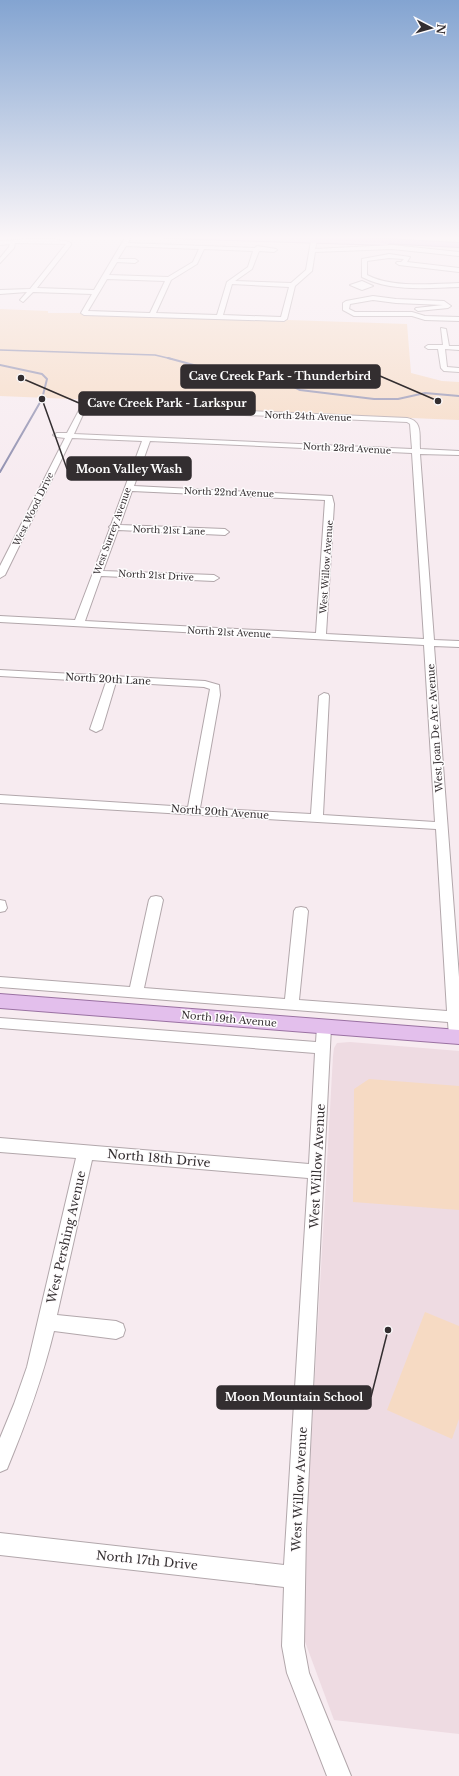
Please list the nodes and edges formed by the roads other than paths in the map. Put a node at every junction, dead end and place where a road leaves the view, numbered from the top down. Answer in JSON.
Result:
{"nodes":[{"id":1,"x":443,"y":329,"type":"dead end"},
{"id":2,"x":428,"y":347,"type":"dead end"},
{"id":3,"x":444,"y":347,"type":"junction"},
{"id":4,"x":459,"y":348,"type":"edge"},
{"id":5,"x":459,"y":370,"type":"edge"},
{"id":6,"x":86,"y":403,"type":"joint"},
{"id":7,"x":412,"y":421,"type":"joint"},
{"id":8,"x":57,"y":435,"type":"dead end"},
{"id":9,"x":69,"y":436,"type":"junction"},
{"id":10,"x":147,"y":439,"type":"junction"},
{"id":11,"x":327,"y":447,"type":"junction"},
{"id":12,"x":416,"y":451,"type":"junction"},
{"id":13,"x":459,"y":453,"type":"edge"},
{"id":14,"x":326,"y":458,"type":"dead end"},
{"id":15,"x":128,"y":488,"type":"junction"},
{"id":16,"x":329,"y":498,"type":"joint"},
{"id":17,"x":113,"y":527,"type":"junction"},
{"id":18,"x":225,"y":532,"type":"dead end"},
{"id":19,"x":97,"y":573,"type":"junction"},
{"id":20,"x":0,"y":575,"type":"edge"},
{"id":21,"x":214,"y":578,"type":"dead end"},
{"id":22,"x":0,"y":619,"type":"edge"},
{"id":23,"x":78,"y":623,"type":"junction"},
{"id":24,"x":321,"y":637,"type":"junction"},
{"id":25,"x":429,"y":642,"type":"junction"},
{"id":26,"x":459,"y":644,"type":"edge"},
{"id":27,"x":0,"y":673,"type":"edge"},
{"id":28,"x":112,"y":679,"type":"junction"},
{"id":29,"x":324,"y":696,"type":"dead end"},
{"id":30,"x":96,"y":729,"type":"dead end"},
{"id":31,"x":0,"y":799,"type":"edge"},
{"id":32,"x":193,"y":810,"type":"junction"},
{"id":33,"x":317,"y":819,"type":"junction"},
{"id":34,"x":441,"y":826,"type":"junction"},
{"id":35,"x":156,"y":900,"type":"dead end"},
{"id":36,"x":0,"y":904,"type":"edge"},
{"id":37,"x":0,"y":908,"type":"edge"},
{"id":38,"x":301,"y":911,"type":"dead end"},
{"id":39,"x":0,"y":982,"type":"edge"},
{"id":40,"x":136,"y":992,"type":"junction"},
{"id":41,"x":0,"y":1000,"type":"edge"},
{"id":42,"x":292,"y":1003,"type":"junction"},
{"id":43,"x":454,"y":1017,"type":"junction"},
{"id":44,"x":0,"y":1023,"type":"edge"},
{"id":45,"x":324,"y":1027,"type":"junction"},
{"id":46,"x":457,"y":1036,"type":"edge"},
{"id":47,"x":323,"y":1048,"type":"junction"},
{"id":48,"x":0,"y":1145,"type":"edge"},
{"id":49,"x":86,"y":1152,"type":"junction"},
{"id":50,"x":317,"y":1172,"type":"junction"},
{"id":51,"x":46,"y":1322,"type":"junction"},
{"id":52,"x":116,"y":1330,"type":"dead end"},
{"id":53,"x":0,"y":1462,"type":"edge"},
{"id":54,"x":0,"y":1544,"type":"edge"},
{"id":55,"x":294,"y":1577,"type":"junction"},
{"id":56,"x":339,"y":1776,"type":"edge"}],
"edges":[{"from":1,"to":3,"type":"street"},
{"from":2,"to":3,"type":"street"},
{"from":3,"to":4,"type":"street"},
{"from":3,"to":5,"type":"street"},
{"from":6,"to":7,"type":"street","name":"North 24th Avenue"},
{"from":6,"to":9,"type":"street","name":"West Wood Drive"},
{"from":7,"to":12,"type":"street","name":"West Joan De Arc Avenue"},
{"from":8,"to":9,"type":"street","name":"North 23rd Avenue"},
{"from":9,"to":10,"type":"street","name":"North 23rd Avenue"},
{"from":9,"to":20,"type":"street","name":"West Wood Drive"},
{"from":10,"to":11,"type":"street","name":"North 23rd Avenue"},
{"from":10,"to":15,"type":"street","name":"West Surrey Avenue"},
{"from":11,"to":12,"type":"street","name":"North 23rd Avenue"},
{"from":11,"to":14,"type":"street"},
{"from":12,"to":13,"type":"street","name":"North 23rd Avenue"},
{"from":12,"to":25,"type":"street","name":"West Joan De Arc Avenue"},
{"from":15,"to":16,"type":"street","name":"North 22nd Avenue"},
{"from":15,"to":17,"type":"street","name":"West Surrey Avenue"},
{"from":16,"to":24,"type":"street","name":"West Willow Avenue"},
{"from":17,"to":18,"type":"street","name":"North 21st Lane"},
{"from":17,"to":19,"type":"street","name":"West Surrey Avenue"},
{"from":19,"to":21,"type":"street","name":"North 21st Drive"},
{"from":19,"to":23,"type":"street","name":"West Surrey Avenue"},
{"from":22,"to":23,"type":"street","name":"North 21st Avenue"},
{"from":23,"to":24,"type":"street","name":"North 21st Avenue"},
{"from":24,"to":25,"type":"street","name":"North 21st Avenue"},
{"from":25,"to":26,"type":"street","name":"North 21st Avenue"},
{"from":25,"to":34,"type":"street","name":"West Joan De Arc Avenue"},
{"from":27,"to":28,"type":"street","name":"North 20th Lane"},
{"from":28,"to":30,"type":"street"},
{"from":28,"to":32,"type":"street","name":"North 20th Lane"},
{"from":29,"to":33,"type":"street"},
{"from":31,"to":32,"type":"street","name":"North 20th Avenue"},
{"from":32,"to":33,"type":"street","name":"North 20th Avenue"},
{"from":33,"to":34,"type":"street","name":"North 20th Avenue"},
{"from":34,"to":43,"type":"street","name":"West Joan De Arc Avenue"},
{"from":35,"to":40,"type":"street"},
{"from":36,"to":37,"type":"street"},
{"from":38,"to":42,"type":"street"},
{"from":39,"to":40,"type":"street","name":"North 19th Avenue"},
{"from":40,"to":42,"type":"street","name":"North 19th Avenue"},
{"from":41,"to":45,"type":"main road","name":"North 19th Avenue"},
{"from":42,"to":43,"type":"street","name":"North 19th Avenue"},
{"from":43,"to":46,"type":"street","name":"West Joan De Arc Avenue"},
{"from":44,"to":47,"type":"street"},
{"from":45,"to":46,"type":"main road","name":"North 19th Avenue"},
{"from":45,"to":47,"type":"street","name":"West Willow Avenue"},
{"from":47,"to":50,"type":"street","name":"West Willow Avenue"},
{"from":48,"to":49,"type":"street","name":"North 18th Drive"},
{"from":49,"to":50,"type":"street","name":"North 18th Drive"},
{"from":49,"to":51,"type":"street","name":"West Pershing Avenue"},
{"from":50,"to":55,"type":"street","name":"West Willow Avenue"},
{"from":51,"to":52,"type":"street"},
{"from":51,"to":53,"type":"street","name":"West Pershing Avenue"},
{"from":54,"to":55,"type":"street","name":"North 17th Drive"},
{"from":55,"to":56,"type":"street","name":"West Willow Avenue"}]}
